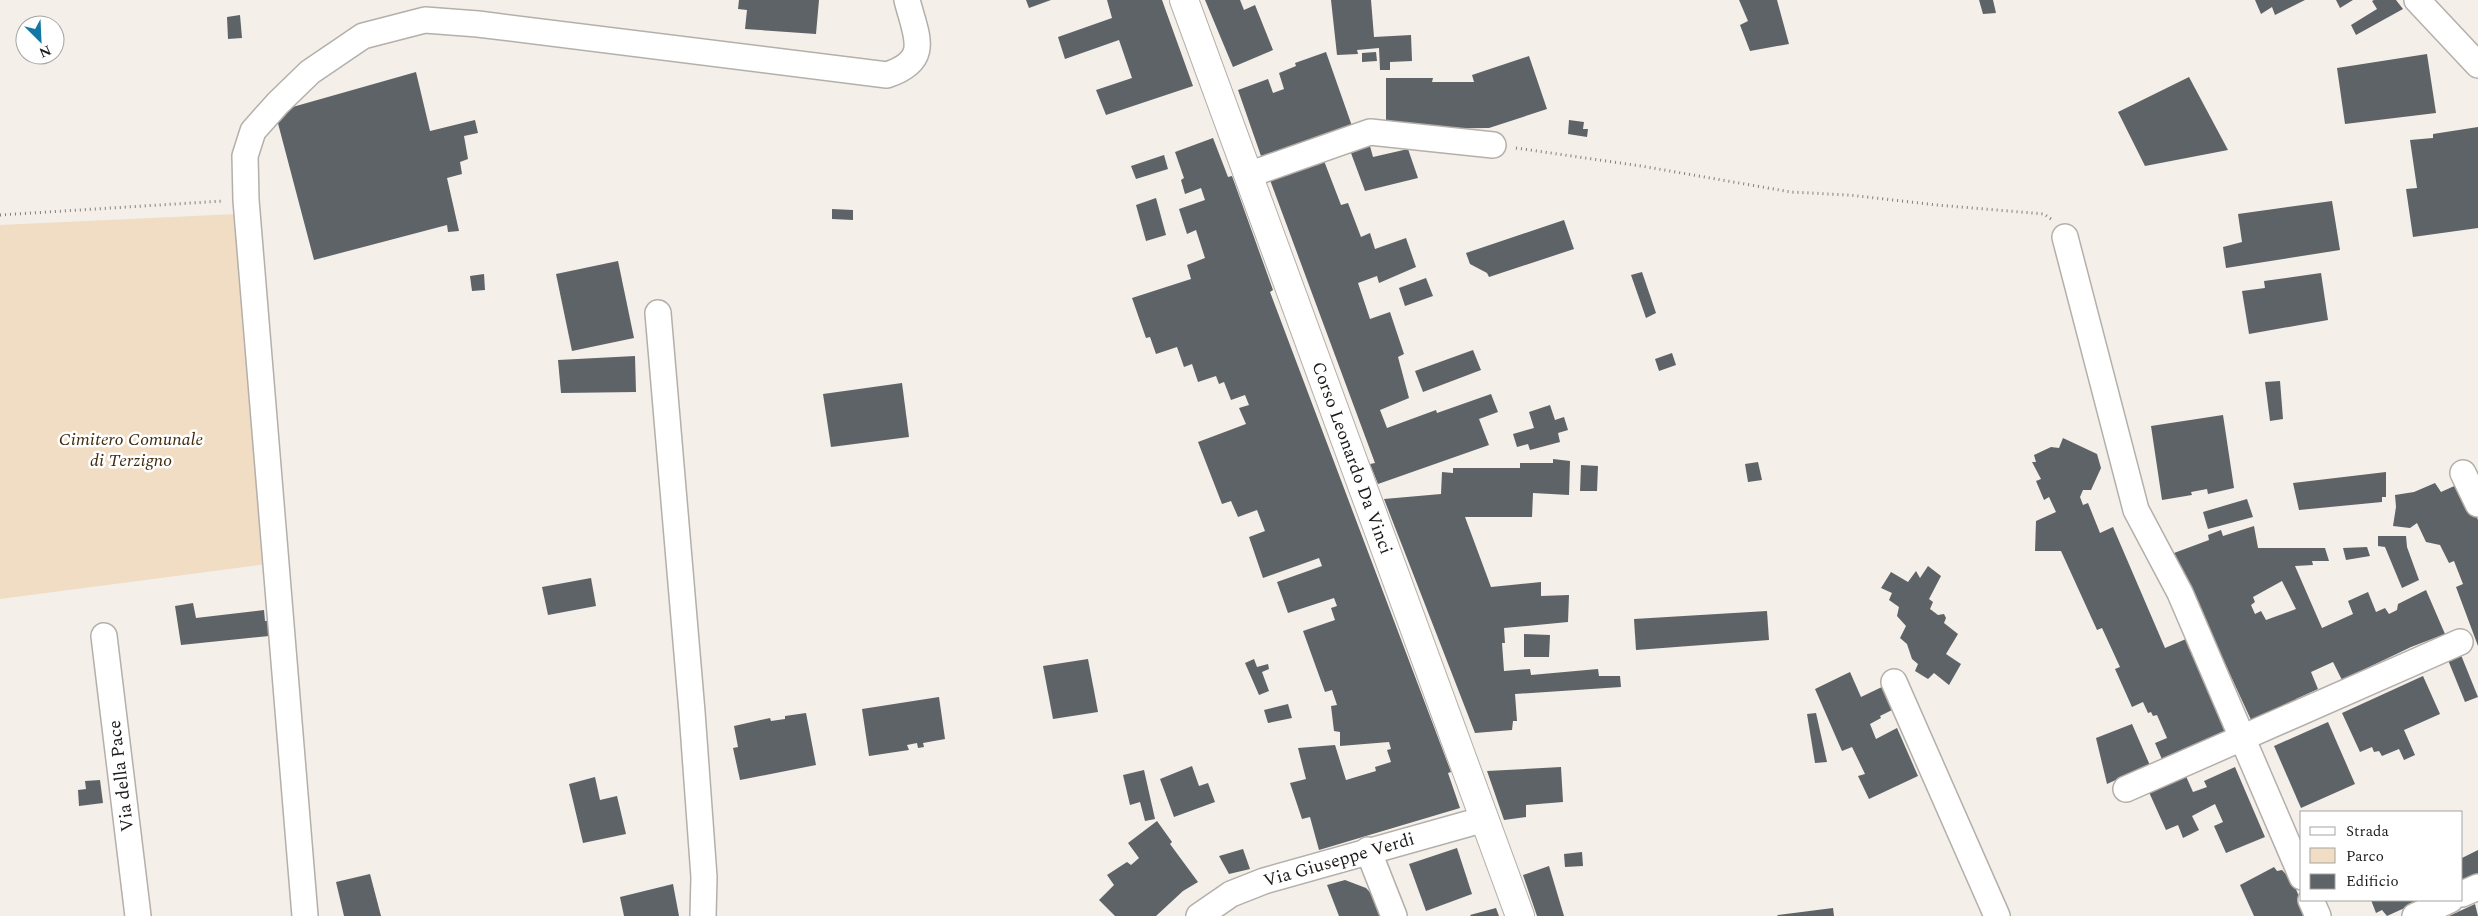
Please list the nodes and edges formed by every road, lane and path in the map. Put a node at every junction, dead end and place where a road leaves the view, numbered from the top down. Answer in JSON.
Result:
{"nodes":[{"id":1,"x":907,"y":0,"type":"edge"},
{"id":2,"x":1184,"y":0,"type":"edge"},
{"id":3,"x":2418,"y":0,"type":"edge"},
{"id":4,"x":2478,"y":65,"type":"edge"},
{"id":5,"x":1493,"y":145,"type":"joint"},
{"id":6,"x":1248,"y":175,"type":"junction"},
{"id":7,"x":246,"y":200,"type":"junction"},
{"id":8,"x":0,"y":215,"type":"edge"},
{"id":9,"x":2065,"y":237,"type":"joint"},
{"id":10,"x":658,"y":313,"type":"dead end"},
{"id":11,"x":2463,"y":473,"type":"dead end"},
{"id":12,"x":2478,"y":504,"type":"edge"},
{"id":13,"x":104,"y":636,"type":"dead end"},
{"id":14,"x":2460,"y":642,"type":"dead end"},
{"id":15,"x":1894,"y":682,"type":"dead end"},
{"id":16,"x":2242,"y":737,"type":"junction"},
{"id":17,"x":2126,"y":789,"type":"dead end"},
{"id":18,"x":1485,"y":820,"type":"junction"},
{"id":19,"x":1368,"y":850,"type":"junction"},
{"id":20,"x":2300,"y":872,"type":"edge"},
{"id":21,"x":2478,"y":887,"type":"edge"},
{"id":22,"x":2463,"y":894,"type":"edge"},
{"id":23,"x":2311,"y":901,"type":"edge"},
{"id":24,"x":2448,"y":901,"type":"edge"},
{"id":25,"x":138,"y":916,"type":"edge"},
{"id":26,"x":305,"y":916,"type":"edge"},
{"id":27,"x":703,"y":916,"type":"edge"},
{"id":28,"x":1199,"y":916,"type":"edge"},
{"id":29,"x":1394,"y":916,"type":"edge"},
{"id":30,"x":1520,"y":916,"type":"edge"},
{"id":31,"x":1997,"y":916,"type":"edge"},
{"id":32,"x":2318,"y":916,"type":"edge"},
{"id":33,"x":2415,"y":916,"type":"edge"}],
"edges":[{"from":1,"to":7,"type":"street"},
{"from":2,"to":6,"type":"main road","name":"Corso Leonardo Da Vinci"},
{"from":3,"to":4,"type":"street"},
{"from":5,"to":6,"type":"street"},
{"from":5,"to":9,"type":"path"},
{"from":6,"to":18,"type":"main road","name":"Corso Leonardo Da Vinci"},
{"from":7,"to":8,"type":"path"},
{"from":7,"to":26,"type":"street"},
{"from":9,"to":16,"type":"street"},
{"from":10,"to":27,"type":"street"},
{"from":11,"to":12,"type":"street"},
{"from":13,"to":25,"type":"street","name":"Via della Pace"},
{"from":14,"to":16,"type":"street"},
{"from":15,"to":31,"type":"street"},
{"from":16,"to":17,"type":"street"},
{"from":16,"to":20,"type":"street"},
{"from":18,"to":19,"type":"street","name":"Via Giuseppe Verdi"},
{"from":18,"to":30,"type":"main road","name":"Corso Leonardo Da Vinci"},
{"from":19,"to":28,"type":"street","name":"Via Giuseppe Verdi"},
{"from":19,"to":29,"type":"street"},
{"from":21,"to":22,"type":"street"},
{"from":23,"to":32,"type":"street"},
{"from":24,"to":33,"type":"street"}]}
